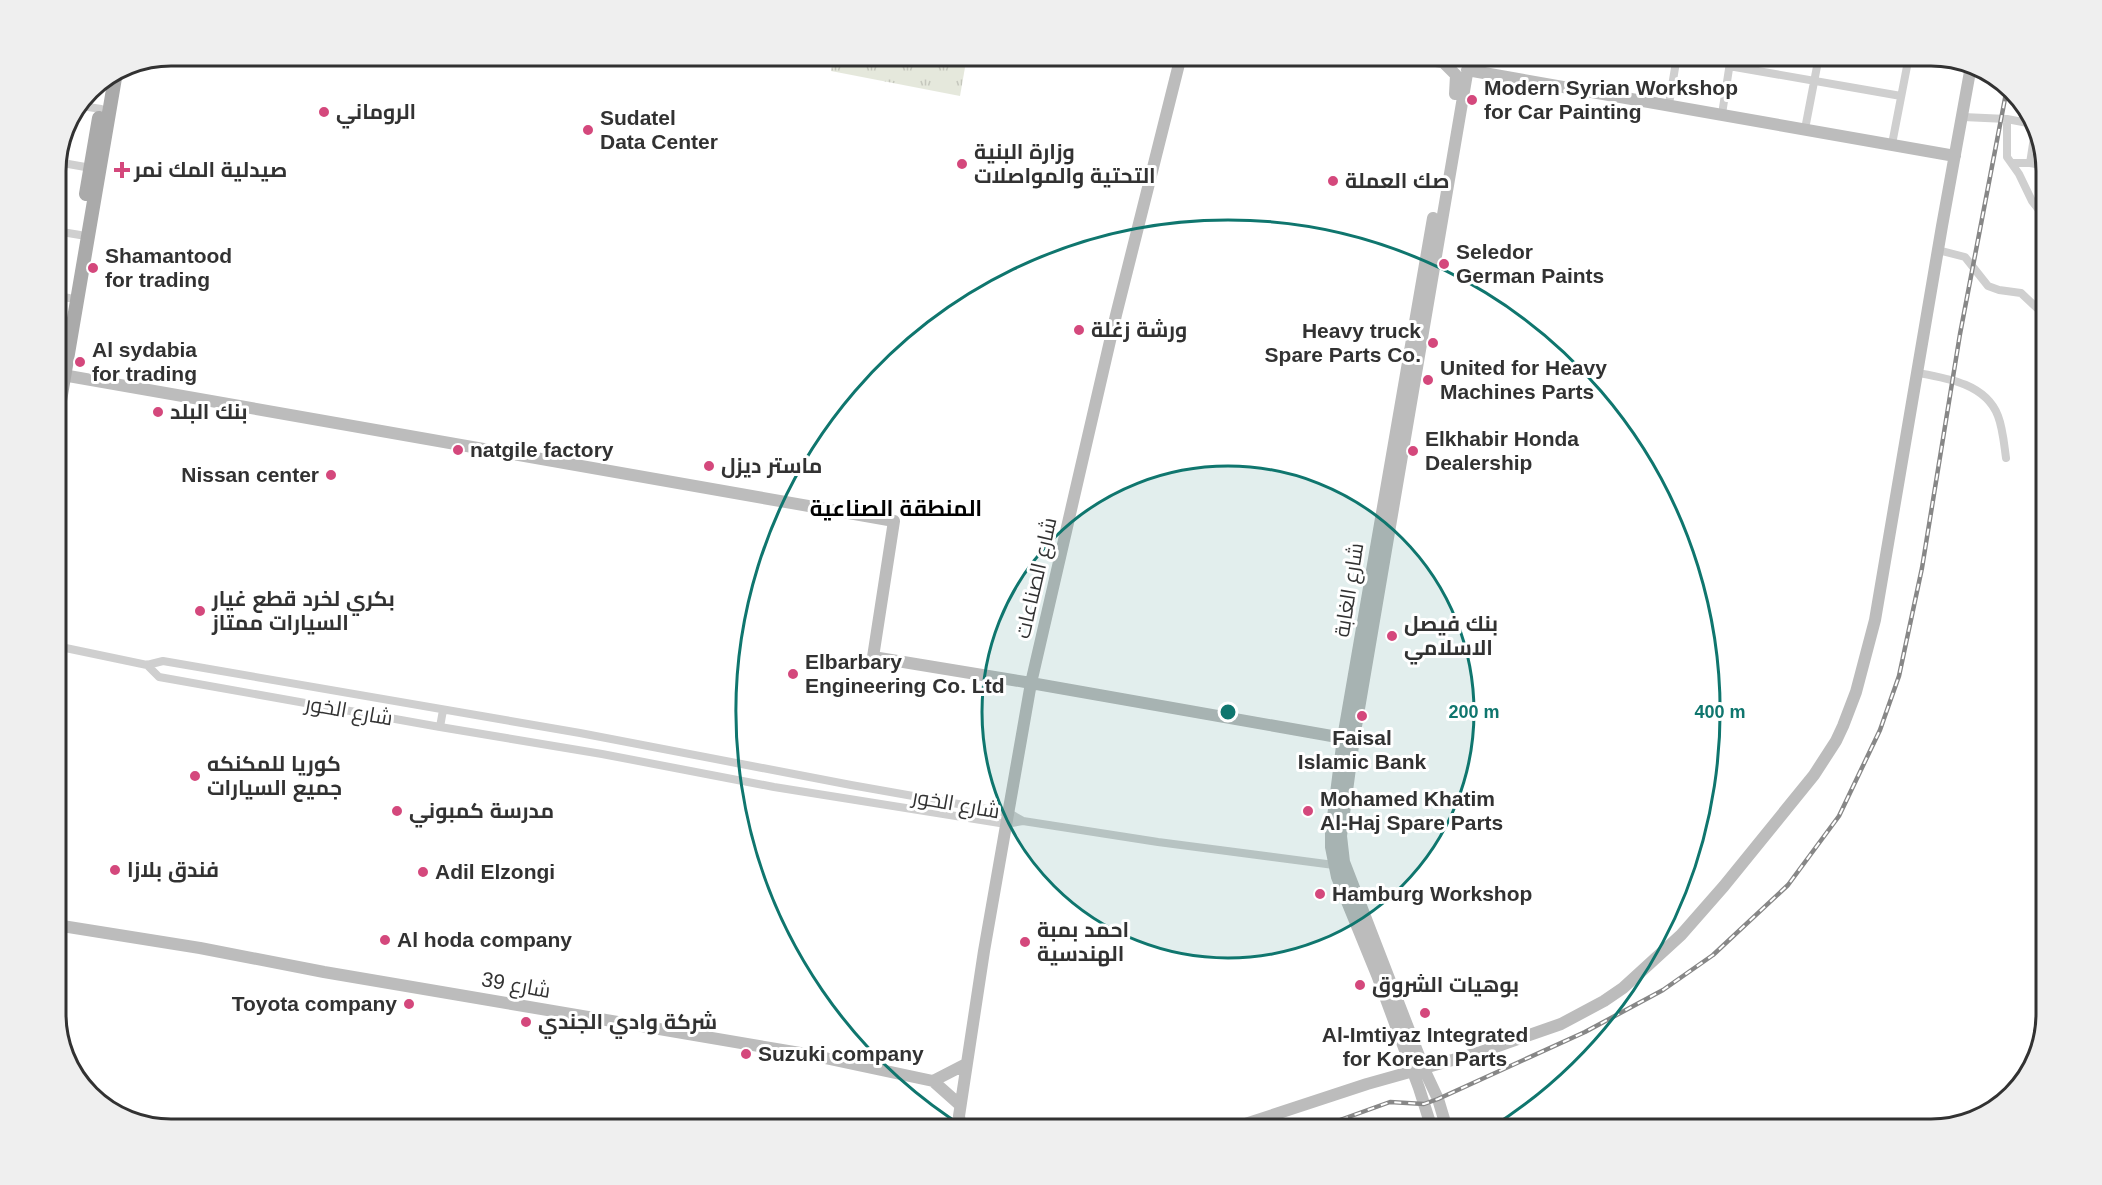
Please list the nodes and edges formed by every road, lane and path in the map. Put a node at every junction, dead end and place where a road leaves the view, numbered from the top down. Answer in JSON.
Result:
{"nodes":[{"id":1,"x":1178,"y":66,"type":"edge"},
{"id":2,"x":1452,"y":66,"type":"edge"},
{"id":3,"x":1468,"y":66,"type":"edge"},
{"id":4,"x":1675,"y":66,"type":"edge"},
{"id":5,"x":1729,"y":66,"type":"joint"},
{"id":6,"x":1817,"y":66,"type":"edge"},
{"id":7,"x":1905,"y":66,"type":"edge"},
{"id":8,"x":1467,"y":69,"type":"junction"},
{"id":9,"x":1970,"y":74,"type":"edge"},
{"id":10,"x":1814,"y":81,"type":"junction"},
{"id":11,"x":114,"y":83,"type":"edge"},
{"id":12,"x":104,"y":91,"type":"edge"},
{"id":13,"x":1901,"y":96,"type":"junction"},
{"id":14,"x":1669,"y":104,"type":"junction"},
{"id":15,"x":88,"y":107,"type":"edge"},
{"id":16,"x":101,"y":109,"type":"junction"},
{"id":17,"x":1722,"y":114,"type":"junction"},
{"id":18,"x":1963,"y":117,"type":"junction"},
{"id":19,"x":2007,"y":120,"type":"junction"},
{"id":20,"x":2024,"y":123,"type":"edge"},
{"id":21,"x":1805,"y":129,"type":"junction"},
{"id":22,"x":1892,"y":144,"type":"junction"},
{"id":23,"x":2033,"y":146,"type":"edge"},
{"id":24,"x":1955,"y":156,"type":"junction"},
{"id":25,"x":2012,"y":163,"type":"junction"},
{"id":26,"x":2030,"y":163,"type":"junction"},
{"id":27,"x":66,"y":164,"type":"edge"},
{"id":28,"x":2036,"y":164,"type":"edge"},
{"id":29,"x":91,"y":168,"type":"junction"},
{"id":30,"x":2036,"y":206,"type":"edge"},
{"id":31,"x":66,"y":233,"type":"edge"},
{"id":32,"x":80,"y":235,"type":"junction"},
{"id":33,"x":1938,"y":250,"type":"junction"},
{"id":34,"x":66,"y":286,"type":"edge"},
{"id":35,"x":2036,"y":307,"type":"edge"},
{"id":36,"x":66,"y":340,"type":"edge"},
{"id":37,"x":1918,"y":373,"type":"junction"},
{"id":38,"x":66,"y":378,"type":"edge"},
{"id":39,"x":2006,"y":458,"type":"dead end"},
{"id":40,"x":66,"y":648,"type":"edge"},
{"id":41,"x":147,"y":665,"type":"junction"},
{"id":42,"x":1032,"y":683,"type":"junction"},
{"id":43,"x":443,"y":710,"type":"junction"},
{"id":44,"x":440,"y":728,"type":"junction"},
{"id":45,"x":1343,"y":738,"type":"junction"},
{"id":46,"x":777,"y":771,"type":"junction"},
{"id":47,"x":774,"y":787,"type":"junction"},
{"id":48,"x":1007,"y":819,"type":"junction"},
{"id":49,"x":1334,"y":865,"type":"junction"},
{"id":50,"x":66,"y":927,"type":"edge"},
{"id":51,"x":966,"y":1064,"type":"junction"},
{"id":52,"x":1418,"y":1070,"type":"junction"},
{"id":53,"x":933,"y":1081,"type":"junction"},
{"id":54,"x":960,"y":1110,"type":"junction"},
{"id":55,"x":956,"y":1119,"type":"edge"},
{"id":56,"x":960,"y":1119,"type":"edge"},
{"id":57,"x":1263,"y":1119,"type":"edge"},
{"id":58,"x":1429,"y":1119,"type":"edge"},
{"id":59,"x":1444,"y":1119,"type":"edge"}],
"edges":[{"from":1,"to":42,"type":"street","name":"شارع الصناعات"},
{"from":2,"to":45,"type":"street","name":"شارع الغابة"},
{"from":3,"to":8,"type":"street","name":"شارع الغابة"},
{"from":4,"to":14,"type":"street"},
{"from":5,"to":10,"type":"street"},
{"from":5,"to":17,"type":"street"},
{"from":6,"to":10,"type":"street"},
{"from":7,"to":13,"type":"street"},
{"from":8,"to":14,"type":"street"},
{"from":8,"to":52,"type":"street","name":"شارع الغابة"},
{"from":9,"to":18,"type":"street"},
{"from":10,"to":13,"type":"street"},
{"from":10,"to":21,"type":"street"},
{"from":11,"to":36,"type":"main road"},
{"from":12,"to":16,"type":"main road"},
{"from":13,"to":22,"type":"street"},
{"from":14,"to":17,"type":"street"},
{"from":15,"to":16,"type":"street"},
{"from":16,"to":29,"type":"main road"},
{"from":17,"to":21,"type":"street"},
{"from":18,"to":19,"type":"street"},
{"from":18,"to":24,"type":"street"},
{"from":19,"to":20,"type":"street"},
{"from":19,"to":25,"type":"street"},
{"from":21,"to":22,"type":"street"},
{"from":22,"to":24,"type":"street"},
{"from":23,"to":26,"type":"street"},
{"from":24,"to":33,"type":"street"},
{"from":25,"to":26,"type":"street"},
{"from":25,"to":30,"type":"street"},
{"from":26,"to":28,"type":"street"},
{"from":27,"to":29,"type":"street"},
{"from":29,"to":32,"type":"main road"},
{"from":31,"to":32,"type":"street"},
{"from":32,"to":34,"type":"main road"},
{"from":33,"to":35,"type":"street"},
{"from":33,"to":37,"type":"street"},
{"from":37,"to":39,"type":"street"},
{"from":37,"to":52,"type":"street"},
{"from":38,"to":42,"type":"street"},
{"from":40,"to":41,"type":"street","name":"شارع الخور"},
{"from":41,"to":43,"type":"street","name":"شارع الخور"},
{"from":41,"to":44,"type":"street","name":"شارع الخور"},
{"from":42,"to":45,"type":"street"},
{"from":42,"to":48,"type":"street","name":"شارع الصناعات"},
{"from":43,"to":44,"type":"street"},
{"from":43,"to":46,"type":"street","name":"شارع الخور"},
{"from":44,"to":47,"type":"street","name":"شارع الخور"},
{"from":45,"to":49,"type":"street","name":"شارع الغابة"},
{"from":46,"to":47,"type":"street"},
{"from":46,"to":48,"type":"street","name":"شارع الخور"},
{"from":47,"to":48,"type":"street","name":"شارع الخور"},
{"from":48,"to":49,"type":"street","name":"شارع الخور"},
{"from":48,"to":51,"type":"street","name":"شارع الصناعات"},
{"from":49,"to":52,"type":"street","name":"شارع الغابة"},
{"from":50,"to":53,"type":"street","name":"شارع 39"},
{"from":51,"to":53,"type":"street"},
{"from":51,"to":54,"type":"street","name":"شارع الصناعات"},
{"from":52,"to":57,"type":"street"},
{"from":52,"to":58,"type":"street","name":"شارع الغابة"},
{"from":52,"to":59,"type":"street","name":"شارع الغابة"},
{"from":53,"to":54,"type":"street","name":"شارع 39"},
{"from":54,"to":55,"type":"street"},
{"from":54,"to":56,"type":"street"}]}
